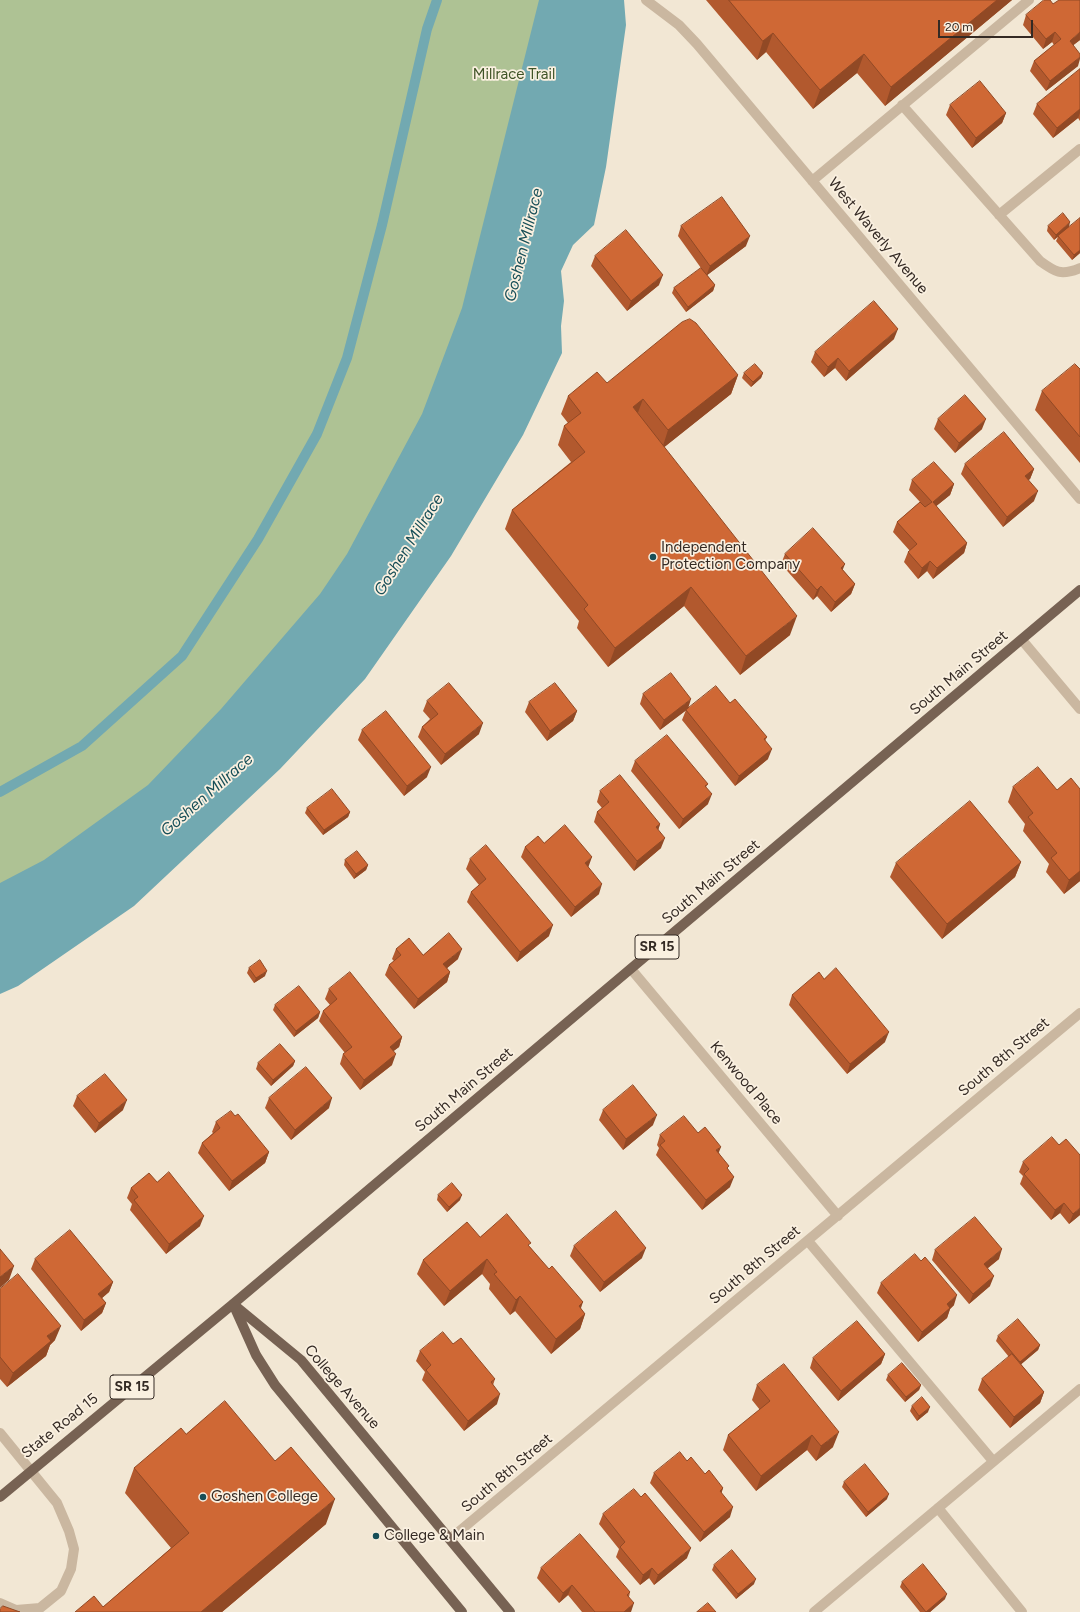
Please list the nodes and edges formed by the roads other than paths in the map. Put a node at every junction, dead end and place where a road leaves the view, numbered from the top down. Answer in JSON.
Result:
{"nodes":[{"id":1,"x":646,"y":0,"type":"edge"},
{"id":2,"x":1029,"y":0,"type":"edge"},
{"id":3,"x":902,"y":105,"type":"junction"},
{"id":4,"x":1080,"y":149,"type":"edge"},
{"id":5,"x":812,"y":181,"type":"junction"},
{"id":6,"x":998,"y":215,"type":"junction"},
{"id":7,"x":1080,"y":268,"type":"edge"},
{"id":8,"x":1080,"y":499,"type":"edge"},
{"id":9,"x":1080,"y":590,"type":"edge"},
{"id":10,"x":1022,"y":640,"type":"junction"},
{"id":11,"x":1080,"y":709,"type":"edge"},
{"id":12,"x":631,"y":969,"type":"junction"},
{"id":13,"x":1080,"y":1013,"type":"edge"},
{"id":14,"x":838,"y":1216,"type":"junction"},
{"id":15,"x":808,"y":1241,"type":"junction"},
{"id":16,"x":233,"y":1304,"type":"junction"},
{"id":17,"x":1080,"y":1388,"type":"edge"},
{"id":18,"x":0,"y":1434,"type":"edge"},
{"id":19,"x":993,"y":1461,"type":"junction"},
{"id":20,"x":31,"y":1470,"type":"junction"},
{"id":21,"x":0,"y":1497,"type":"edge"},
{"id":22,"x":938,"y":1508,"type":"junction"},
{"id":23,"x":450,"y":1539,"type":"junction"},
{"id":24,"x":0,"y":1604,"type":"edge"},
{"id":25,"x":462,"y":1612,"type":"edge"},
{"id":26,"x":510,"y":1612,"type":"edge"},
{"id":27,"x":814,"y":1612,"type":"edge"},
{"id":28,"x":1022,"y":1612,"type":"edge"}],
"edges":[{"from":1,"to":5,"type":"street","name":"West Waverly Avenue"},
{"from":2,"to":3,"type":"street"},
{"from":3,"to":5,"type":"street"},
{"from":3,"to":6,"type":"street"},
{"from":4,"to":6,"type":"street"},
{"from":5,"to":8,"type":"street","name":"West Waverly Avenue"},
{"from":6,"to":7,"type":"street"},
{"from":9,"to":10,"type":"main road","name":"South Main Street","number":"SR 15"},
{"from":10,"to":11,"type":"street"},
{"from":10,"to":12,"type":"main road","name":"South Main Street","number":"SR 15"},
{"from":12,"to":14,"type":"street","name":"Kenwood Place"},
{"from":12,"to":16,"type":"main road","name":"South Main Street","number":"SR 15"},
{"from":13,"to":14,"type":"street","name":"South 8th Street"},
{"from":14,"to":15,"type":"street","name":"South 8th Street"},
{"from":15,"to":19,"type":"street"},
{"from":15,"to":23,"type":"street","name":"South 8th Street"},
{"from":16,"to":20,"type":"main road","name":"State Road 15","number":"SR 15"},
{"from":16,"to":23,"type":"main road","name":"College Avenue"},
{"from":16,"to":25,"type":"main road"},
{"from":17,"to":19,"type":"street"},
{"from":18,"to":20,"type":"street"},
{"from":19,"to":22,"type":"street"},
{"from":20,"to":21,"type":"main road","name":"State Road 15","number":"SR 15"},
{"from":20,"to":24,"type":"street"},
{"from":22,"to":27,"type":"street"},
{"from":22,"to":28,"type":"street"},
{"from":23,"to":26,"type":"main road","name":"College Avenue"}]}
